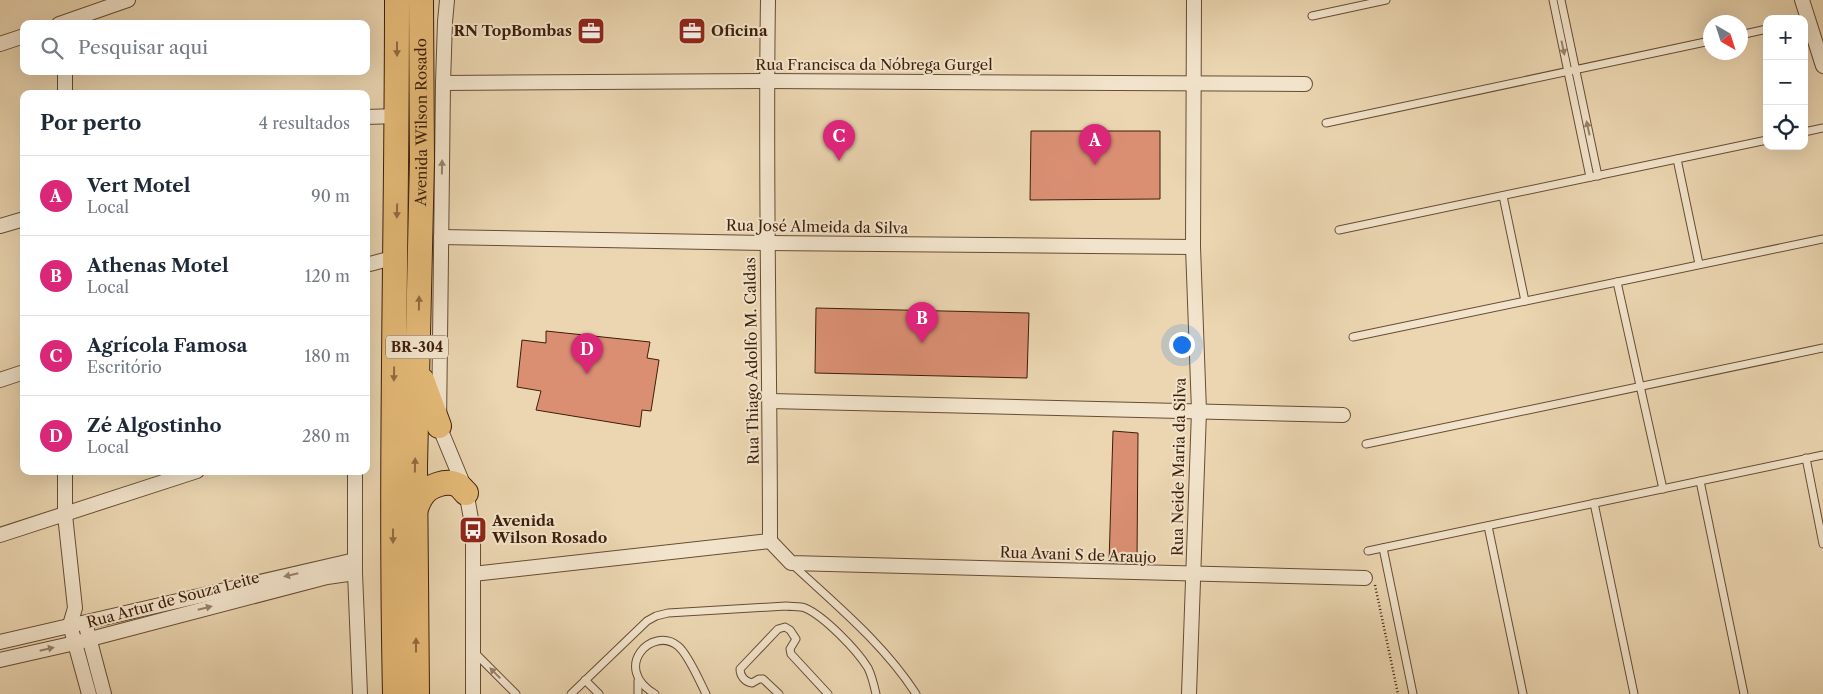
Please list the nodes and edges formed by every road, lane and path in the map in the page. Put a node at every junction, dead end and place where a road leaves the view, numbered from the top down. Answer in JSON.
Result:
{"nodes":[{"id":1,"x":128,"y":0,"type":"edge"},
{"id":2,"x":397,"y":0,"type":"edge"},
{"id":3,"x":421,"y":0,"type":"edge"},
{"id":4,"x":447,"y":0,"type":"edge"},
{"id":5,"x":768,"y":0,"type":"edge"},
{"id":6,"x":1194,"y":0,"type":"edge"},
{"id":7,"x":1386,"y":0,"type":"edge"},
{"id":8,"x":1552,"y":0,"type":"edge"},
{"id":9,"x":1562,"y":0,"type":"edge"},
{"id":10,"x":1802,"y":0,"type":"edge"},
{"id":11,"x":1312,"y":16,"type":"dead end"},
{"id":12,"x":71,"y":20,"type":"edge"},
{"id":13,"x":1763,"y":30,"type":"edge"},
{"id":14,"x":1748,"y":33,"type":"edge"},
{"id":15,"x":20,"y":37,"type":"edge"},
{"id":16,"x":1703,"y":42,"type":"edge"},
{"id":17,"x":0,"y":44,"type":"edge"},
{"id":18,"x":1823,"y":66,"type":"edge"},
{"id":19,"x":1576,"y":69,"type":"junction"},
{"id":20,"x":1568,"y":70,"type":"junction"},
{"id":21,"x":65,"y":75,"type":"edge"},
{"id":22,"x":766,"y":81,"type":"junction"},
{"id":23,"x":443,"y":83,"type":"junction"},
{"id":24,"x":1194,"y":83,"type":"junction"},
{"id":25,"x":1305,"y":84,"type":"dead end"},
{"id":26,"x":65,"y":90,"type":"edge"},
{"id":27,"x":397,"y":116,"type":"junction"},
{"id":28,"x":370,"y":117,"type":"edge"},
{"id":29,"x":1326,"y":123,"type":"dead end"},
{"id":30,"x":1823,"y":128,"type":"edge"},
{"id":31,"x":1808,"y":131,"type":"edge"},
{"id":32,"x":1763,"y":141,"type":"edge"},
{"id":33,"x":1677,"y":159,"type":"junction"},
{"id":34,"x":1598,"y":176,"type":"junction"},
{"id":35,"x":1590,"y":177,"type":"junction"},
{"id":36,"x":1503,"y":196,"type":"junction"},
{"id":37,"x":20,"y":220,"type":"edge"},
{"id":38,"x":0,"y":226,"type":"edge"},
{"id":39,"x":1338,"y":230,"type":"dead end"},
{"id":40,"x":441,"y":237,"type":"junction"},
{"id":41,"x":1823,"y":239,"type":"edge"},
{"id":42,"x":767,"y":243,"type":"junction"},
{"id":43,"x":1193,"y":247,"type":"junction"},
{"id":44,"x":396,"y":257,"type":"junction"},
{"id":45,"x":370,"y":264,"type":"edge"},
{"id":46,"x":1699,"y":264,"type":"junction"},
{"id":47,"x":1617,"y":282,"type":"junction"},
{"id":48,"x":1525,"y":301,"type":"junction"},
{"id":49,"x":1353,"y":337,"type":"dead end"},
{"id":50,"x":1823,"y":348,"type":"edge"},
{"id":51,"x":417,"y":366,"type":"junction"},
{"id":52,"x":20,"y":373,"type":"edge"},
{"id":53,"x":0,"y":380,"type":"edge"},
{"id":54,"x":1639,"y":385,"type":"junction"},
{"id":55,"x":770,"y":400,"type":"junction"},
{"id":56,"x":1199,"y":411,"type":"junction"},
{"id":57,"x":1343,"y":415,"type":"dead end"},
{"id":58,"x":439,"y":426,"type":"junction"},
{"id":59,"x":1366,"y":444,"type":"dead end"},
{"id":60,"x":1823,"y":455,"type":"edge"},
{"id":61,"x":1806,"y":458,"type":"junction"},
{"id":62,"x":65,"y":475,"type":"edge"},
{"id":63,"x":185,"y":475,"type":"edge"},
{"id":64,"x":355,"y":475,"type":"edge"},
{"id":65,"x":1700,"y":481,"type":"junction"},
{"id":66,"x":1662,"y":489,"type":"junction"},
{"id":67,"x":466,"y":494,"type":"junction"},
{"id":68,"x":1594,"y":503,"type":"junction"},
{"id":69,"x":415,"y":511,"type":"junction"},
{"id":70,"x":65,"y":514,"type":"junction"},
{"id":71,"x":1488,"y":526,"type":"junction"},
{"id":72,"x":0,"y":534,"type":"edge"},
{"id":73,"x":770,"y":541,"type":"junction"},
{"id":74,"x":1823,"y":544,"type":"edge"},
{"id":75,"x":1383,"y":548,"type":"junction"},
{"id":76,"x":1368,"y":550,"type":"dead end"},
{"id":77,"x":791,"y":563,"type":"junction"},
{"id":78,"x":355,"y":566,"type":"junction"},
{"id":79,"x":473,"y":574,"type":"junction"},
{"id":80,"x":1194,"y":575,"type":"junction"},
{"id":81,"x":1369,"y":578,"type":"joint"},
{"id":82,"x":75,"y":608,"type":"junction"},
{"id":83,"x":84,"y":622,"type":"junction"},
{"id":84,"x":70,"y":625,"type":"junction"},
{"id":85,"x":89,"y":638,"type":"junction"},
{"id":86,"x":0,"y":642,"type":"edge"},
{"id":87,"x":75,"y":643,"type":"junction"},
{"id":88,"x":474,"y":652,"type":"junction"},
{"id":89,"x":0,"y":660,"type":"edge"},
{"id":90,"x":585,"y":680,"type":"junction"},
{"id":91,"x":638,"y":681,"type":"junction"},
{"id":92,"x":89,"y":694,"type":"edge"},
{"id":93,"x":104,"y":694,"type":"edge"},
{"id":94,"x":360,"y":694,"type":"edge"},
{"id":95,"x":395,"y":694,"type":"edge"},
{"id":96,"x":416,"y":694,"type":"edge"},
{"id":97,"x":474,"y":694,"type":"edge"},
{"id":98,"x":516,"y":694,"type":"edge"},
{"id":99,"x":571,"y":694,"type":"edge"},
{"id":100,"x":599,"y":694,"type":"edge"},
{"id":101,"x":638,"y":694,"type":"edge"},
{"id":102,"x":655,"y":694,"type":"edge"},
{"id":103,"x":706,"y":694,"type":"edge"},
{"id":104,"x":779,"y":694,"type":"edge"},
{"id":105,"x":828,"y":694,"type":"edge"},
{"id":106,"x":876,"y":694,"type":"edge"},
{"id":107,"x":916,"y":694,"type":"edge"},
{"id":108,"x":1190,"y":694,"type":"edge"},
{"id":109,"x":1398,"y":694,"type":"edge"},
{"id":110,"x":1413,"y":694,"type":"edge"},
{"id":111,"x":1523,"y":694,"type":"edge"},
{"id":112,"x":1634,"y":694,"type":"edge"},
{"id":113,"x":1744,"y":694,"type":"edge"}],
"edges":[{"from":1,"to":12,"type":"street"},
{"from":2,"to":27,"type":"highway","name":"Avenida Wilson Rosado","number":"BR-304","one_way":true},
{"from":51,"to":3,"type":"highway","name":"Avenida Wilson Rosado","number":"BR-304","one_way":true},
{"from":4,"to":23,"type":"street"},
{"from":5,"to":22,"type":"street","name":"Rua Thiago Adolfo M. Caldas"},
{"from":6,"to":24,"type":"street","name":"Rua Neide Maria da Silva"},
{"from":7,"to":11,"type":"lane"},
{"from":8,"to":20,"type":"lane","one_way":true},
{"from":9,"to":19,"type":"lane"},
{"from":10,"to":18,"type":"street"},
{"from":13,"to":14,"type":"lane"},
{"from":15,"to":17,"type":"street"},
{"from":16,"to":19,"type":"lane"},
{"from":19,"to":20,"type":"lane"},
{"from":34,"to":19,"type":"lane","one_way":true},
{"from":20,"to":29,"type":"lane"},
{"from":20,"to":35,"type":"lane"},
{"from":21,"to":26,"type":"street"},
{"from":22,"to":23,"type":"street","name":"Rua Francisca da Nóbrega Gurgel"},
{"from":22,"to":24,"type":"street","name":"Rua Francisca da Nóbrega Gurgel"},
{"from":22,"to":42,"type":"street","name":"Rua Thiago Adolfo M. Caldas"},
{"from":40,"to":23,"type":"street","one_way":true},
{"from":24,"to":25,"type":"street","name":"Rua Francisca da Nóbrega Gurgel"},
{"from":24,"to":43,"type":"street","name":"Rua Neide Maria da Silva"},
{"from":27,"to":28,"type":"street"},
{"from":27,"to":44,"type":"highway","name":"Avenida Wilson Rosado","number":"BR-304","one_way":true},
{"from":30,"to":31,"type":"lane"},
{"from":32,"to":33,"type":"lane"},
{"from":33,"to":34,"type":"lane"},
{"from":33,"to":46,"type":"lane"},
{"from":34,"to":35,"type":"lane"},
{"from":35,"to":36,"type":"lane"},
{"from":36,"to":39,"type":"lane"},
{"from":36,"to":48,"type":"lane"},
{"from":37,"to":38,"type":"street"},
{"from":40,"to":42,"type":"street","name":"Rua José Almeida da Silva"},
{"from":40,"to":58,"type":"street"},
{"from":41,"to":46,"type":"lane"},
{"from":42,"to":43,"type":"street","name":"Rua José Almeida da Silva"},
{"from":42,"to":55,"type":"street","name":"Rua Thiago Adolfo M. Caldas"},
{"from":43,"to":56,"type":"street","name":"Rua Neide Maria da Silva"},
{"from":44,"to":45,"type":"street"},
{"from":44,"to":95,"type":"highway","name":"Avenida Wilson Rosado","number":"BR-304","one_way":true},
{"from":46,"to":47,"type":"lane"},
{"from":47,"to":48,"type":"lane"},
{"from":47,"to":54,"type":"lane"},
{"from":48,"to":49,"type":"lane"},
{"from":50,"to":54,"type":"lane"},
{"from":51,"to":58,"type":"highway"},
{"from":69,"to":51,"type":"highway","name":"Avenida Wilson Rosado","number":"BR-304","one_way":true},
{"from":52,"to":53,"type":"street"},
{"from":54,"to":59,"type":"lane"},
{"from":54,"to":66,"type":"lane"},
{"from":55,"to":56,"type":"street"},
{"from":55,"to":73,"type":"street","name":"Rua Thiago Adolfo M. Caldas"},
{"from":56,"to":57,"type":"street"},
{"from":56,"to":80,"type":"street","name":"Rua Neide Maria da Silva"},
{"from":58,"to":67,"type":"street"},
{"from":60,"to":61,"type":"lane"},
{"from":61,"to":65,"type":"lane"},
{"from":61,"to":74,"type":"lane"},
{"from":62,"to":70,"type":"street"},
{"from":63,"to":70,"type":"street"},
{"from":64,"to":78,"type":"street"},
{"from":65,"to":66,"type":"lane"},
{"from":65,"to":113,"type":"lane"},
{"from":66,"to":68,"type":"lane"},
{"from":67,"to":69,"type":"highway"},
{"from":67,"to":79,"type":"street"},
{"from":68,"to":71,"type":"lane"},
{"from":68,"to":112,"type":"lane"},
{"from":96,"to":69,"type":"highway","name":"Avenida Wilson Rosado","number":"BR-304","one_way":true},
{"from":70,"to":72,"type":"street"},
{"from":70,"to":82,"type":"street"},
{"from":71,"to":75,"type":"lane"},
{"from":71,"to":111,"type":"lane"},
{"from":73,"to":77,"type":"street"},
{"from":73,"to":79,"type":"street"},
{"from":75,"to":76,"type":"lane"},
{"from":75,"to":110,"type":"lane"},
{"from":77,"to":80,"type":"street","name":"Rua Avani S de Araujo"},
{"from":77,"to":107,"type":"lane"},
{"from":78,"to":83,"type":"street","name":"Rua Artur de Souza Leite","one_way":true},
{"from":85,"to":78,"type":"street","name":"Rua Artur de Souza Leite","one_way":true},
{"from":78,"to":94,"type":"street"},
{"from":79,"to":88,"type":"street"},
{"from":80,"to":81,"type":"street","name":"Rua Avani S de Araujo"},
{"from":80,"to":108,"type":"street","name":"Rua Neide Maria da Silva"},
{"from":81,"to":109,"type":"path"},
{"from":82,"to":83,"type":"street"},
{"from":82,"to":84,"type":"street"},
{"from":83,"to":84,"type":"street","name":"Rua Artur de Souza Leite"},
{"from":83,"to":85,"type":"street"},
{"from":84,"to":86,"type":"street","name":"Rua Artur de Souza Leite"},
{"from":84,"to":87,"type":"street"},
{"from":85,"to":87,"type":"street","name":"Rua Artur de Souza Leite"},
{"from":85,"to":93,"type":"street"},
{"from":89,"to":87,"type":"street","name":"Rua Artur de Souza Leite","one_way":true},
{"from":87,"to":92,"type":"street"},
{"from":88,"to":97,"type":"street"},
{"from":98,"to":88,"type":"lane","one_way":true},
{"from":90,"to":99,"type":"lane"},
{"from":90,"to":100,"type":"lane"},
{"from":90,"to":106,"type":"lane"},
{"from":91,"to":101,"type":"lane"},
{"from":91,"to":102,"type":"lane"},
{"from":91,"to":103,"type":"lane"},
{"from":104,"to":105,"type":"lane"}]}
